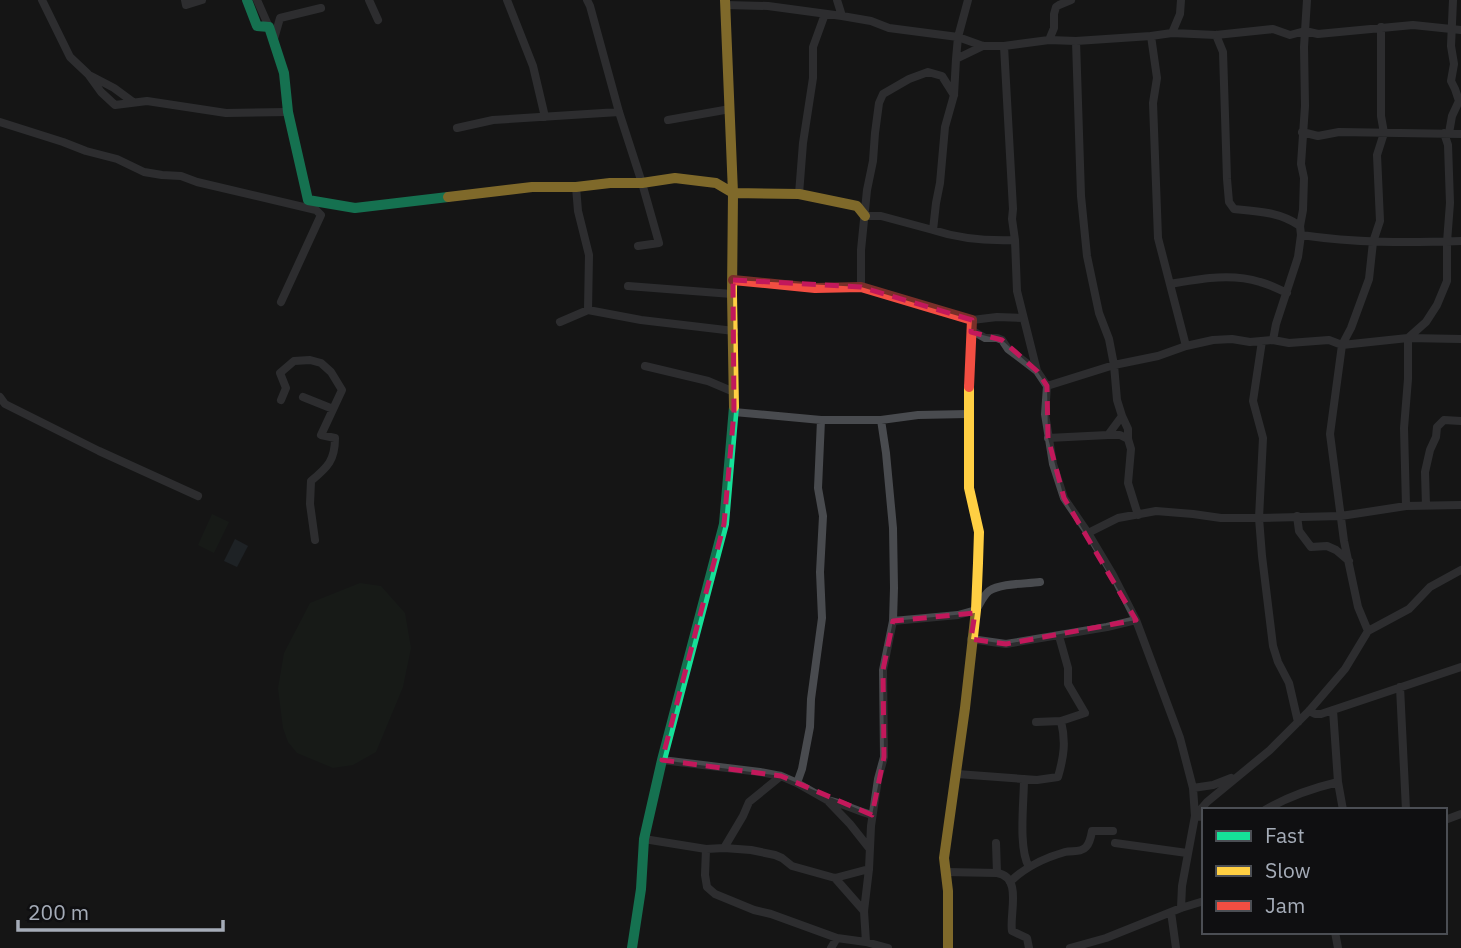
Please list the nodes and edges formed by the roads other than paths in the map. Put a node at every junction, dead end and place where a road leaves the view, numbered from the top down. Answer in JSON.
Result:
{"nodes":[{"id":1,"x":42,"y":0,"type":"edge"},
{"id":2,"x":185,"y":0,"type":"edge"},
{"id":3,"x":202,"y":0,"type":"edge"},
{"id":4,"x":247,"y":0,"type":"edge"},
{"id":5,"x":257,"y":0,"type":"edge"},
{"id":6,"x":369,"y":0,"type":"edge"},
{"id":7,"x":507,"y":0,"type":"edge"},
{"id":8,"x":587,"y":0,"type":"edge"},
{"id":9,"x":837,"y":0,"type":"edge"},
{"id":10,"x":968,"y":0,"type":"edge"},
{"id":11,"x":1071,"y":0,"type":"edge"},
{"id":12,"x":1181,"y":0,"type":"edge"},
{"id":13,"x":1307,"y":0,"type":"edge"},
{"id":14,"x":1453,"y":0,"type":"edge"},
{"id":15,"x":725,"y":3,"type":"edge"},
{"id":16,"x":321,"y":8,"type":"dead end"},
{"id":17,"x":820,"y":14,"type":"junction"},
{"id":18,"x":842,"y":16,"type":"junction"},
{"id":19,"x":377,"y":20,"type":"dead end"},
{"id":20,"x":269,"y":27,"type":"junction"},
{"id":21,"x":1381,"y":27,"type":"junction"},
{"id":22,"x":1456,"y":29,"type":"edge"},
{"id":23,"x":1305,"y":31,"type":"junction"},
{"id":24,"x":1172,"y":33,"type":"junction"},
{"id":25,"x":1318,"y":34,"type":"junction"},
{"id":26,"x":1216,"y":35,"type":"junction"},
{"id":27,"x":1152,"y":36,"type":"junction"},
{"id":28,"x":958,"y":37,"type":"junction"},
{"id":29,"x":274,"y":39,"type":"junction"},
{"id":30,"x":1049,"y":40,"type":"junction"},
{"id":31,"x":1076,"y":41,"type":"junction"},
{"id":32,"x":983,"y":46,"type":"junction"},
{"id":33,"x":1004,"y":46,"type":"junction"},
{"id":34,"x":1304,"y":47,"type":"junction"},
{"id":35,"x":956,"y":59,"type":"junction"},
{"id":36,"x":954,"y":95,"type":"junction"},
{"id":37,"x":730,"y":109,"type":"junction"},
{"id":38,"x":288,"y":112,"type":"junction"},
{"id":39,"x":619,"y":112,"type":"junction"},
{"id":40,"x":545,"y":117,"type":"junction"},
{"id":41,"x":668,"y":120,"type":"dead end"},
{"id":42,"x":0,"y":122,"type":"edge"},
{"id":43,"x":457,"y":128,"type":"dead end"},
{"id":44,"x":1303,"y":132,"type":"junction"},
{"id":45,"x":1384,"y":133,"type":"junction"},
{"id":46,"x":1446,"y":133,"type":"junction"},
{"id":47,"x":1461,"y":134,"type":"edge"},
{"id":48,"x":642,"y":183,"type":"junction"},
{"id":49,"x":576,"y":187,"type":"junction"},
{"id":50,"x":733,"y":193,"type":"junction"},
{"id":51,"x":799,"y":194,"type":"junction"},
{"id":52,"x":866,"y":216,"type":"junction"},
{"id":53,"x":933,"y":230,"type":"junction"},
{"id":54,"x":1300,"y":230,"type":"junction"},
{"id":55,"x":1015,"y":240,"type":"junction"},
{"id":56,"x":1373,"y":242,"type":"junction"},
{"id":57,"x":1447,"y":242,"type":"junction"},
{"id":58,"x":1461,"y":242,"type":"edge"},
{"id":59,"x":638,"y":246,"type":"dead end"},
{"id":60,"x":733,"y":280,"type":"junction"},
{"id":61,"x":1170,"y":284,"type":"junction"},
{"id":62,"x":628,"y":285,"type":"dead end"},
{"id":63,"x":860,"y":287,"type":"junction"},
{"id":64,"x":1287,"y":293,"type":"junction"},
{"id":65,"x":732,"y":294,"type":"junction"},
{"id":66,"x":281,"y":302,"type":"dead end"},
{"id":67,"x":588,"y":310,"type":"junction"},
{"id":68,"x":1023,"y":318,"type":"junction"},
{"id":69,"x":560,"y":322,"type":"dead end"},
{"id":70,"x":972,"y":325,"type":"junction"},
{"id":71,"x":734,"y":331,"type":"junction"},
{"id":72,"x":1408,"y":338,"type":"junction"},
{"id":73,"x":1461,"y":339,"type":"edge"},
{"id":74,"x":1273,"y":340,"type":"junction"},
{"id":75,"x":1262,"y":341,"type":"junction"},
{"id":76,"x":1342,"y":345,"type":"junction"},
{"id":77,"x":1186,"y":346,"type":"junction"},
{"id":78,"x":1114,"y":365,"type":"junction"},
{"id":79,"x":645,"y":366,"type":"dead end"},
{"id":80,"x":1037,"y":371,"type":"junction"},
{"id":81,"x":1047,"y":386,"type":"junction"},
{"id":82,"x":734,"y":392,"type":"junction"},
{"id":83,"x":303,"y":397,"type":"dead end"},
{"id":84,"x":281,"y":400,"type":"dead end"},
{"id":85,"x":2,"y":402,"type":"edge"},
{"id":86,"x":333,"y":409,"type":"junction"},
{"id":87,"x":734,"y":412,"type":"junction"},
{"id":88,"x":968,"y":414,"type":"junction"},
{"id":89,"x":1122,"y":416,"type":"junction"},
{"id":90,"x":821,"y":420,"type":"junction"},
{"id":91,"x":881,"y":420,"type":"junction"},
{"id":92,"x":1461,"y":421,"type":"edge"},
{"id":93,"x":1108,"y":435,"type":"junction"},
{"id":94,"x":1048,"y":438,"type":"junction"},
{"id":95,"x":1128,"y":439,"type":"junction"},
{"id":96,"x":198,"y":496,"type":"dead end"},
{"id":97,"x":1461,"y":505,"type":"edge"},
{"id":98,"x":1406,"y":506,"type":"junction"},
{"id":99,"x":1426,"y":506,"type":"junction"},
{"id":100,"x":1138,"y":515,"type":"junction"},
{"id":101,"x":1297,"y":516,"type":"junction"},
{"id":102,"x":1341,"y":516,"type":"junction"},
{"id":103,"x":1259,"y":518,"type":"junction"},
{"id":104,"x":1088,"y":533,"type":"junction"},
{"id":105,"x":315,"y":540,"type":"dead end"},
{"id":106,"x":1349,"y":561,"type":"junction"},
{"id":107,"x":1461,"y":570,"type":"edge"},
{"id":108,"x":1040,"y":582,"type":"dead end"},
{"id":109,"x":976,"y":610,"type":"junction"},
{"id":110,"x":1136,"y":620,"type":"junction"},
{"id":111,"x":893,"y":621,"type":"junction"},
{"id":112,"x":1368,"y":631,"type":"junction"},
{"id":113,"x":1059,"y":636,"type":"junction"},
{"id":114,"x":971,"y":639,"type":"junction"},
{"id":115,"x":1461,"y":667,"type":"edge"},
{"id":116,"x":1400,"y":687,"type":"junction"},
{"id":117,"x":1333,"y":709,"type":"junction"},
{"id":118,"x":1309,"y":711,"type":"junction"},
{"id":119,"x":1061,"y":721,"type":"junction"},
{"id":120,"x":1036,"y":722,"type":"dead end"},
{"id":121,"x":1298,"y":722,"type":"junction"},
{"id":122,"x":662,"y":760,"type":"junction"},
{"id":123,"x":957,"y":774,"type":"junction"},
{"id":124,"x":1240,"y":774,"type":"junction"},
{"id":125,"x":781,"y":776,"type":"junction"},
{"id":126,"x":1024,"y":779,"type":"junction"},
{"id":127,"x":1338,"y":782,"type":"junction"},
{"id":128,"x":797,"y":783,"type":"junction"},
{"id":129,"x":1194,"y":788,"type":"junction"},
{"id":130,"x":827,"y":800,"type":"junction"},
{"id":131,"x":1203,"y":808,"type":"edge"},
{"id":132,"x":1269,"y":808,"type":"edge"},
{"id":133,"x":1343,"y":808,"type":"edge"},
{"id":134,"x":1406,"y":808,"type":"edge"},
{"id":135,"x":872,"y":815,"type":"junction"},
{"id":136,"x":1199,"y":816,"type":"edge"},
{"id":137,"x":1113,"y":831,"type":"dead end"},
{"id":138,"x":644,"y":839,"type":"junction"},
{"id":139,"x":996,"y":843,"type":"dead end"},
{"id":140,"x":1115,"y":843,"type":"dead end"},
{"id":141,"x":723,"y":848,"type":"junction"},
{"id":142,"x":869,"y":848,"type":"junction"},
{"id":143,"x":706,"y":849,"type":"junction"},
{"id":144,"x":1187,"y":853,"type":"junction"},
{"id":145,"x":1029,"y":867,"type":"junction"},
{"id":146,"x":869,"y":869,"type":"junction"},
{"id":147,"x":946,"y":872,"type":"junction"},
{"id":148,"x":997,"y":873,"type":"junction"},
{"id":149,"x":835,"y":878,"type":"junction"},
{"id":150,"x":1010,"y":882,"type":"junction"},
{"id":151,"x":1202,"y":902,"type":"edge"},
{"id":152,"x":1181,"y":908,"type":"junction"},
{"id":153,"x":864,"y":911,"type":"junction"},
{"id":154,"x":1171,"y":912,"type":"junction"},
{"id":155,"x":837,"y":938,"type":"junction"},
{"id":156,"x":1106,"y":938,"type":"junction"},
{"id":157,"x":866,"y":942,"type":"junction"},
{"id":158,"x":632,"y":948,"type":"edge"},
{"id":159,"x":831,"y":948,"type":"edge"},
{"id":160,"x":888,"y":948,"type":"edge"},
{"id":161,"x":948,"y":948,"type":"edge"},
{"id":162,"x":1029,"y":948,"type":"edge"},
{"id":163,"x":1070,"y":948,"type":"edge"},
{"id":164,"x":1108,"y":948,"type":"edge"},
{"id":165,"x":1176,"y":948,"type":"edge"}],
"edges":[{"from":1,"to":38,"type":"street"},
{"from":2,"to":3,"type":"street"},
{"from":4,"to":20,"type":"street"},
{"from":5,"to":20,"type":"street"},
{"from":6,"to":19,"type":"street"},
{"from":7,"to":40,"type":"street"},
{"from":8,"to":39,"type":"street"},
{"from":9,"to":18,"type":"street"},
{"from":10,"to":28,"type":"street"},
{"from":11,"to":30,"type":"street"},
{"from":12,"to":24,"type":"street"},
{"from":13,"to":23,"type":"street"},
{"from":14,"to":22,"type":"street"},
{"from":15,"to":17,"type":"street"},
{"from":15,"to":37,"type":"street"},
{"from":16,"to":29,"type":"street"},
{"from":17,"to":18,"type":"street"},
{"from":17,"to":51,"type":"street"},
{"from":18,"to":28,"type":"street"},
{"from":20,"to":29,"type":"street"},
{"from":21,"to":22,"type":"street"},
{"from":21,"to":25,"type":"street"},
{"from":21,"to":45,"type":"street"},
{"from":22,"to":46,"type":"street"},
{"from":23,"to":25,"type":"street"},
{"from":23,"to":26,"type":"street"},
{"from":23,"to":34,"type":"street"},
{"from":24,"to":26,"type":"street"},
{"from":24,"to":27,"type":"street"},
{"from":25,"to":34,"type":"street"},
{"from":26,"to":54,"type":"street"},
{"from":27,"to":31,"type":"street"},
{"from":27,"to":61,"type":"street"},
{"from":28,"to":32,"type":"street"},
{"from":28,"to":35,"type":"street"},
{"from":29,"to":38,"type":"street"},
{"from":30,"to":31,"type":"street"},
{"from":30,"to":33,"type":"street"},
{"from":31,"to":78,"type":"street"},
{"from":32,"to":33,"type":"street"},
{"from":32,"to":35,"type":"street"},
{"from":33,"to":55,"type":"street"},
{"from":34,"to":44,"type":"street"},
{"from":35,"to":36,"type":"street"},
{"from":36,"to":52,"type":"street"},
{"from":36,"to":53,"type":"street"},
{"from":37,"to":41,"type":"street"},
{"from":37,"to":50,"type":"street"},
{"from":38,"to":49,"type":"street"},
{"from":39,"to":40,"type":"street"},
{"from":39,"to":48,"type":"street"},
{"from":40,"to":43,"type":"street"},
{"from":42,"to":66,"type":"street"},
{"from":44,"to":45,"type":"street"},
{"from":44,"to":54,"type":"street"},
{"from":45,"to":46,"type":"street"},
{"from":45,"to":56,"type":"street"},
{"from":46,"to":47,"type":"street"},
{"from":46,"to":57,"type":"street"},
{"from":48,"to":49,"type":"street"},
{"from":48,"to":50,"type":"street"},
{"from":48,"to":59,"type":"street"},
{"from":49,"to":67,"type":"street"},
{"from":50,"to":51,"type":"street"},
{"from":50,"to":60,"type":"street"},
{"from":51,"to":52,"type":"street"},
{"from":52,"to":53,"type":"street"},
{"from":52,"to":63,"type":"street"},
{"from":53,"to":55,"type":"street"},
{"from":54,"to":56,"type":"street"},
{"from":54,"to":64,"type":"street"},
{"from":55,"to":68,"type":"street"},
{"from":56,"to":57,"type":"street"},
{"from":56,"to":76,"type":"street"},
{"from":57,"to":58,"type":"street"},
{"from":57,"to":72,"type":"street"},
{"from":60,"to":63,"type":"street"},
{"from":60,"to":65,"type":"street"},
{"from":61,"to":64,"type":"street"},
{"from":61,"to":77,"type":"street"},
{"from":62,"to":65,"type":"street"},
{"from":63,"to":70,"type":"street"},
{"from":64,"to":74,"type":"street"},
{"from":65,"to":71,"type":"street"},
{"from":67,"to":69,"type":"street"},
{"from":67,"to":71,"type":"street"},
{"from":68,"to":70,"type":"street"},
{"from":68,"to":80,"type":"street"},
{"from":70,"to":80,"type":"street"},
{"from":70,"to":88,"type":"street"},
{"from":71,"to":82,"type":"street"},
{"from":72,"to":73,"type":"street"},
{"from":72,"to":76,"type":"street"},
{"from":72,"to":98,"type":"street"},
{"from":74,"to":75,"type":"street"},
{"from":74,"to":76,"type":"street"},
{"from":75,"to":77,"type":"street"},
{"from":75,"to":103,"type":"street"},
{"from":76,"to":102,"type":"street"},
{"from":77,"to":78,"type":"street"},
{"from":78,"to":81,"type":"street"},
{"from":78,"to":89,"type":"street"},
{"from":79,"to":82,"type":"street"},
{"from":80,"to":81,"type":"street"},
{"from":81,"to":94,"type":"street"},
{"from":82,"to":87,"type":"street"},
{"from":83,"to":86,"type":"street"},
{"from":84,"to":86,"type":"street"},
{"from":85,"to":96,"type":"street"},
{"from":86,"to":105,"type":"street"},
{"from":87,"to":90,"type":"street"},
{"from":87,"to":122,"type":"street"},
{"from":88,"to":91,"type":"street"},
{"from":88,"to":109,"type":"street"},
{"from":89,"to":93,"type":"street"},
{"from":89,"to":95,"type":"street"},
{"from":90,"to":91,"type":"street"},
{"from":90,"to":128,"type":"street"},
{"from":91,"to":111,"type":"street"},
{"from":92,"to":99,"type":"street"},
{"from":93,"to":94,"type":"street"},
{"from":93,"to":95,"type":"street"},
{"from":94,"to":104,"type":"street"},
{"from":95,"to":100,"type":"street"},
{"from":97,"to":99,"type":"street"},
{"from":98,"to":99,"type":"street"},
{"from":98,"to":102,"type":"street"},
{"from":100,"to":103,"type":"street"},
{"from":100,"to":104,"type":"street"},
{"from":101,"to":102,"type":"street"},
{"from":101,"to":103,"type":"street"},
{"from":101,"to":106,"type":"street"},
{"from":102,"to":106,"type":"street"},
{"from":103,"to":121,"type":"street"},
{"from":104,"to":110,"type":"street"},
{"from":106,"to":112,"type":"street"},
{"from":107,"to":112,"type":"street"},
{"from":108,"to":109,"type":"street"},
{"from":109,"to":111,"type":"street"},
{"from":109,"to":114,"type":"street"},
{"from":110,"to":113,"type":"street"},
{"from":110,"to":129,"type":"street"},
{"from":111,"to":135,"type":"street"},
{"from":112,"to":118,"type":"street"},
{"from":113,"to":114,"type":"street"},
{"from":113,"to":119,"type":"street"},
{"from":114,"to":123,"type":"street"},
{"from":115,"to":116,"type":"street"},
{"from":116,"to":117,"type":"street"},
{"from":116,"to":134,"type":"street"},
{"from":117,"to":118,"type":"street"},
{"from":117,"to":127,"type":"street"},
{"from":118,"to":121,"type":"street"},
{"from":119,"to":120,"type":"street"},
{"from":119,"to":126,"type":"street"},
{"from":121,"to":124,"type":"street"},
{"from":122,"to":125,"type":"street"},
{"from":122,"to":138,"type":"street"},
{"from":123,"to":126,"type":"street"},
{"from":123,"to":147,"type":"street"},
{"from":124,"to":129,"type":"street"},
{"from":124,"to":131,"type":"street"},
{"from":125,"to":128,"type":"street"},
{"from":125,"to":141,"type":"street"},
{"from":126,"to":145,"type":"street"},
{"from":127,"to":132,"type":"street"},
{"from":127,"to":133,"type":"street"},
{"from":128,"to":130,"type":"street"},
{"from":129,"to":136,"type":"street"},
{"from":130,"to":135,"type":"street"},
{"from":130,"to":142,"type":"street"},
{"from":135,"to":142,"type":"street"},
{"from":136,"to":144,"type":"street"},
{"from":137,"to":145,"type":"street"},
{"from":138,"to":143,"type":"street"},
{"from":138,"to":158,"type":"street"},
{"from":139,"to":148,"type":"street"},
{"from":140,"to":144,"type":"street"},
{"from":141,"to":143,"type":"street"},
{"from":141,"to":149,"type":"street"},
{"from":142,"to":146,"type":"street"},
{"from":143,"to":155,"type":"street"},
{"from":144,"to":152,"type":"street"},
{"from":145,"to":150,"type":"street"},
{"from":146,"to":149,"type":"street"},
{"from":146,"to":153,"type":"street"},
{"from":147,"to":148,"type":"street"},
{"from":147,"to":161,"type":"street"},
{"from":148,"to":150,"type":"street"},
{"from":149,"to":153,"type":"street"},
{"from":150,"to":162,"type":"street"},
{"from":151,"to":152,"type":"street"},
{"from":152,"to":154,"type":"street"},
{"from":153,"to":157,"type":"street"},
{"from":154,"to":156,"type":"street"},
{"from":154,"to":165,"type":"street"},
{"from":155,"to":157,"type":"street"},
{"from":155,"to":159,"type":"street"},
{"from":156,"to":163,"type":"street"},
{"from":156,"to":164,"type":"street"},
{"from":157,"to":160,"type":"street"}]}
